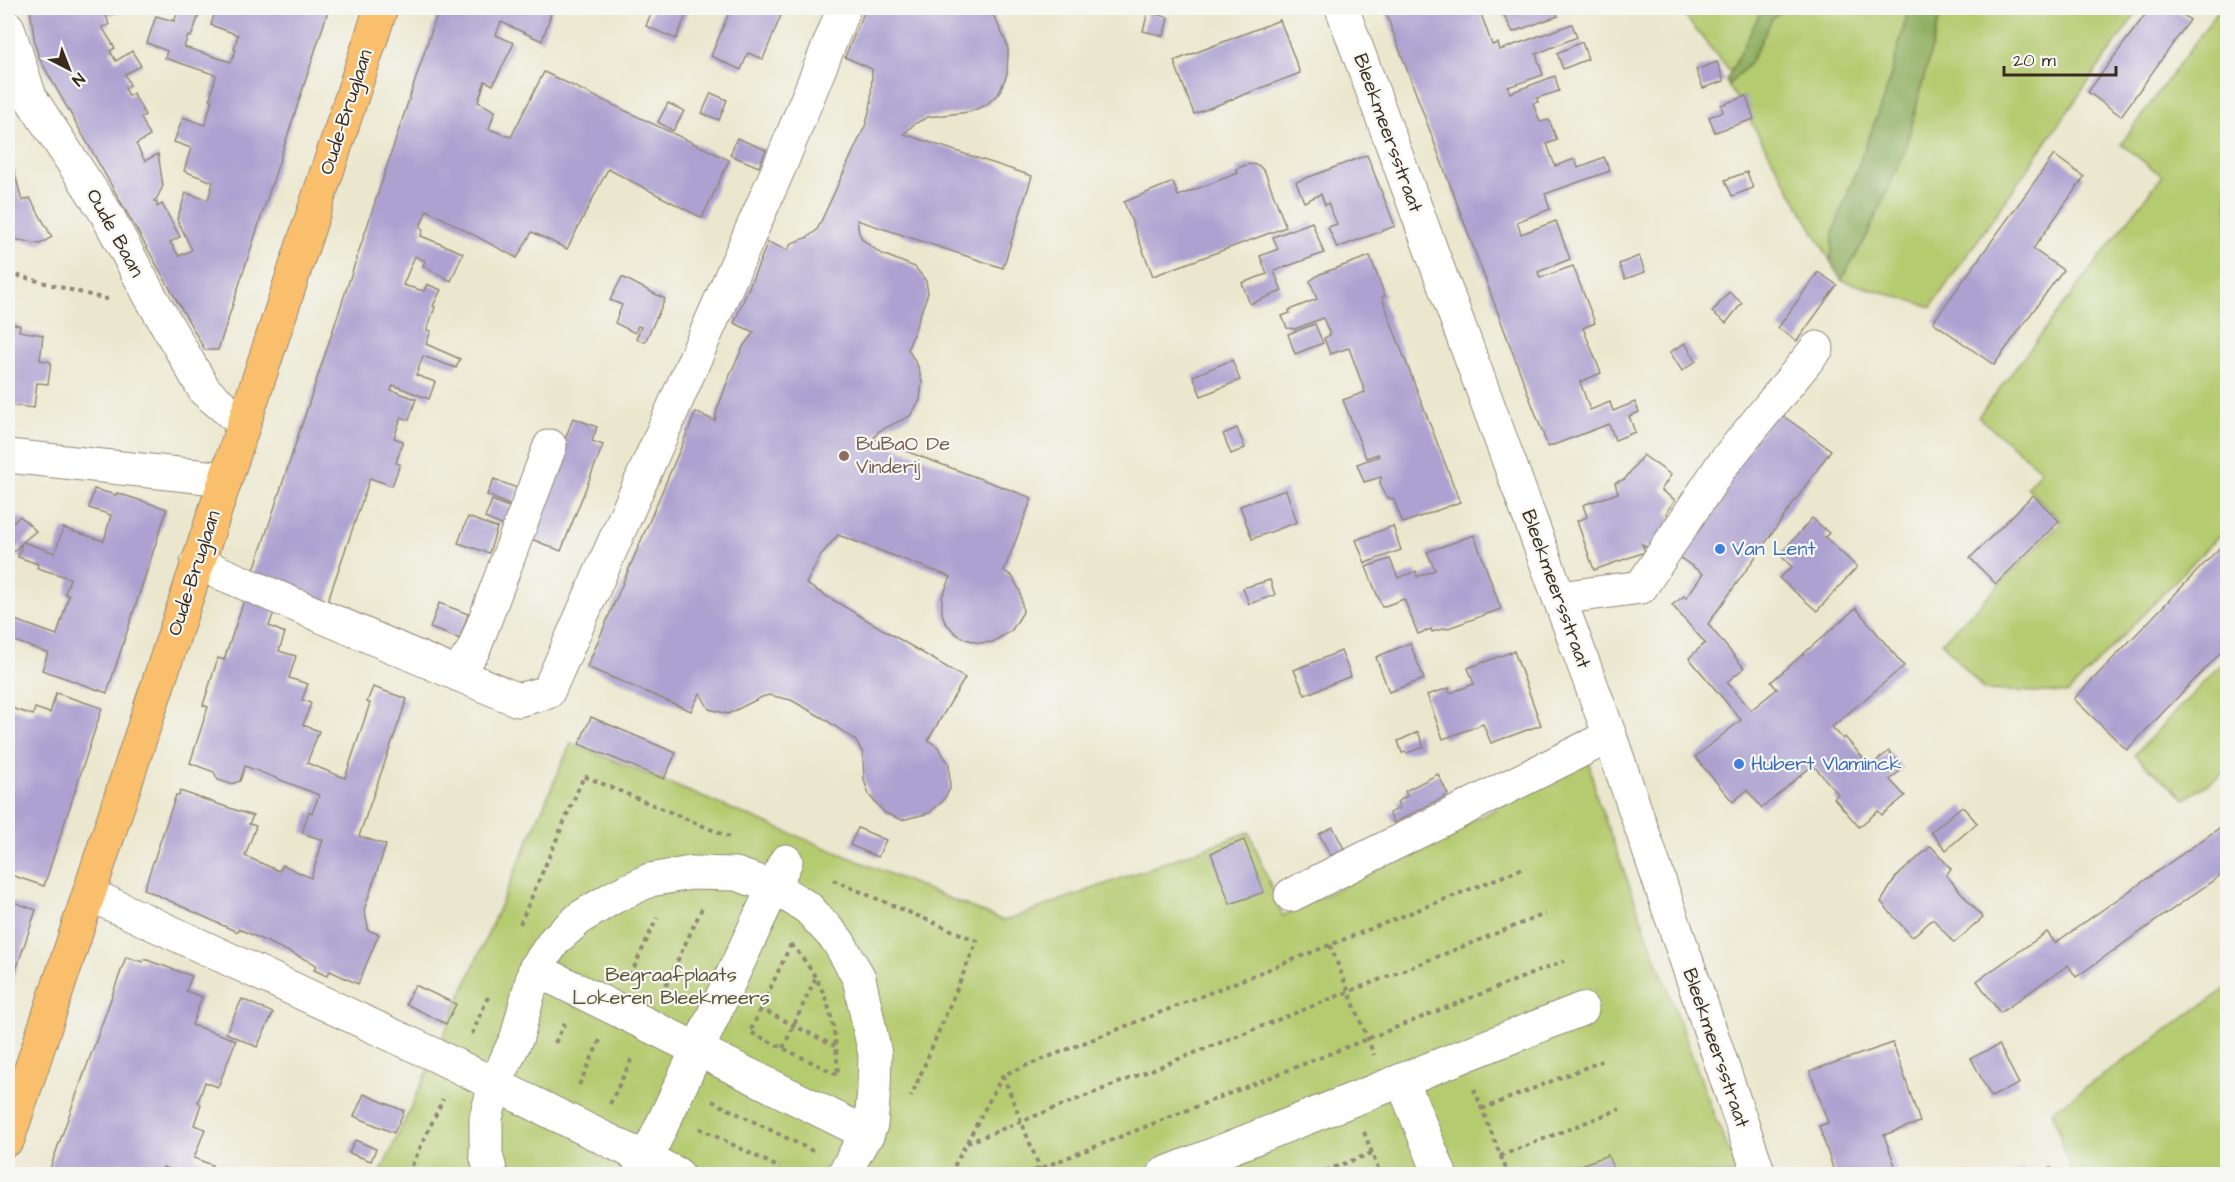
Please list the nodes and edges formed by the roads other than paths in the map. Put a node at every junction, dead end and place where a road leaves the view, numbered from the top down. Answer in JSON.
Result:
{"nodes":[{"id":1,"x":381,"y":8,"type":"edge"},
{"id":2,"x":844,"y":8,"type":"edge"},
{"id":3,"x":1341,"y":8,"type":"edge"},
{"id":4,"x":8,"y":28,"type":"edge"},
{"id":5,"x":1817,"y":348,"type":"dead end"},
{"id":6,"x":244,"y":424,"type":"junction"},
{"id":7,"x":550,"y":446,"type":"dead end"},
{"id":8,"x":8,"y":456,"type":"edge"},
{"id":9,"x":225,"y":478,"type":"junction"},
{"id":10,"x":197,"y":563,"type":"junction"},
{"id":11,"x":1559,"y":598,"type":"junction"},
{"id":12,"x":457,"y":674,"type":"junction"},
{"id":13,"x":1610,"y":736,"type":"junction"},
{"id":14,"x":780,"y":874,"type":"junction"},
{"id":15,"x":89,"y":894,"type":"junction"},
{"id":16,"x":1291,"y":895,"type":"dead end"},
{"id":17,"x":535,"y":969,"type":"junction"},
{"id":18,"x":1582,"y":1009,"type":"dead end"},
{"id":19,"x":698,"y":1050,"type":"junction"},
{"id":20,"x":1394,"y":1083,"type":"junction"},
{"id":21,"x":495,"y":1084,"type":"junction"},
{"id":22,"x":867,"y":1134,"type":"junction"},
{"id":23,"x":8,"y":1139,"type":"edge"},
{"id":24,"x":643,"y":1167,"type":"edge"},
{"id":25,"x":846,"y":1171,"type":"edge"},
{"id":26,"x":491,"y":1174,"type":"edge"},
{"id":27,"x":677,"y":1174,"type":"edge"},
{"id":28,"x":1164,"y":1174,"type":"edge"},
{"id":29,"x":1440,"y":1174,"type":"edge"},
{"id":30,"x":1759,"y":1174,"type":"edge"}],
"edges":[{"from":1,"to":6,"type":"main road","name":"Oude-Bruglaan"},
{"from":2,"to":12,"type":"street"},
{"from":3,"to":11,"type":"street","name":"Bleekmeersstraat"},
{"from":4,"to":6,"type":"street","name":"Oude Baan"},
{"from":5,"to":11,"type":"street"},
{"from":6,"to":9,"type":"main road","name":"Oude-Bruglaan"},
{"from":7,"to":12,"type":"street"},
{"from":8,"to":9,"type":"street"},
{"from":9,"to":10,"type":"main road","name":"Oude-Bruglaan"},
{"from":10,"to":12,"type":"street"},
{"from":10,"to":15,"type":"main road","name":"Oude-Bruglaan"},
{"from":11,"to":13,"type":"street","name":"Bleekmeersstraat"},
{"from":13,"to":16,"type":"street"},
{"from":13,"to":30,"type":"street","name":"Bleekmeersstraat"},
{"from":14,"to":17,"type":"street"},
{"from":14,"to":19,"type":"street"},
{"from":14,"to":22,"type":"street"},
{"from":15,"to":21,"type":"street"},
{"from":15,"to":23,"type":"main road","name":"Oude-Bruglaan"},
{"from":17,"to":19,"type":"street"},
{"from":17,"to":21,"type":"street"},
{"from":18,"to":20,"type":"street"},
{"from":19,"to":22,"type":"street"},
{"from":19,"to":24,"type":"street"},
{"from":20,"to":28,"type":"street"},
{"from":20,"to":29,"type":"street"},
{"from":21,"to":24,"type":"street"},
{"from":21,"to":26,"type":"street"},
{"from":22,"to":25,"type":"street"},
{"from":24,"to":27,"type":"street"}]}
